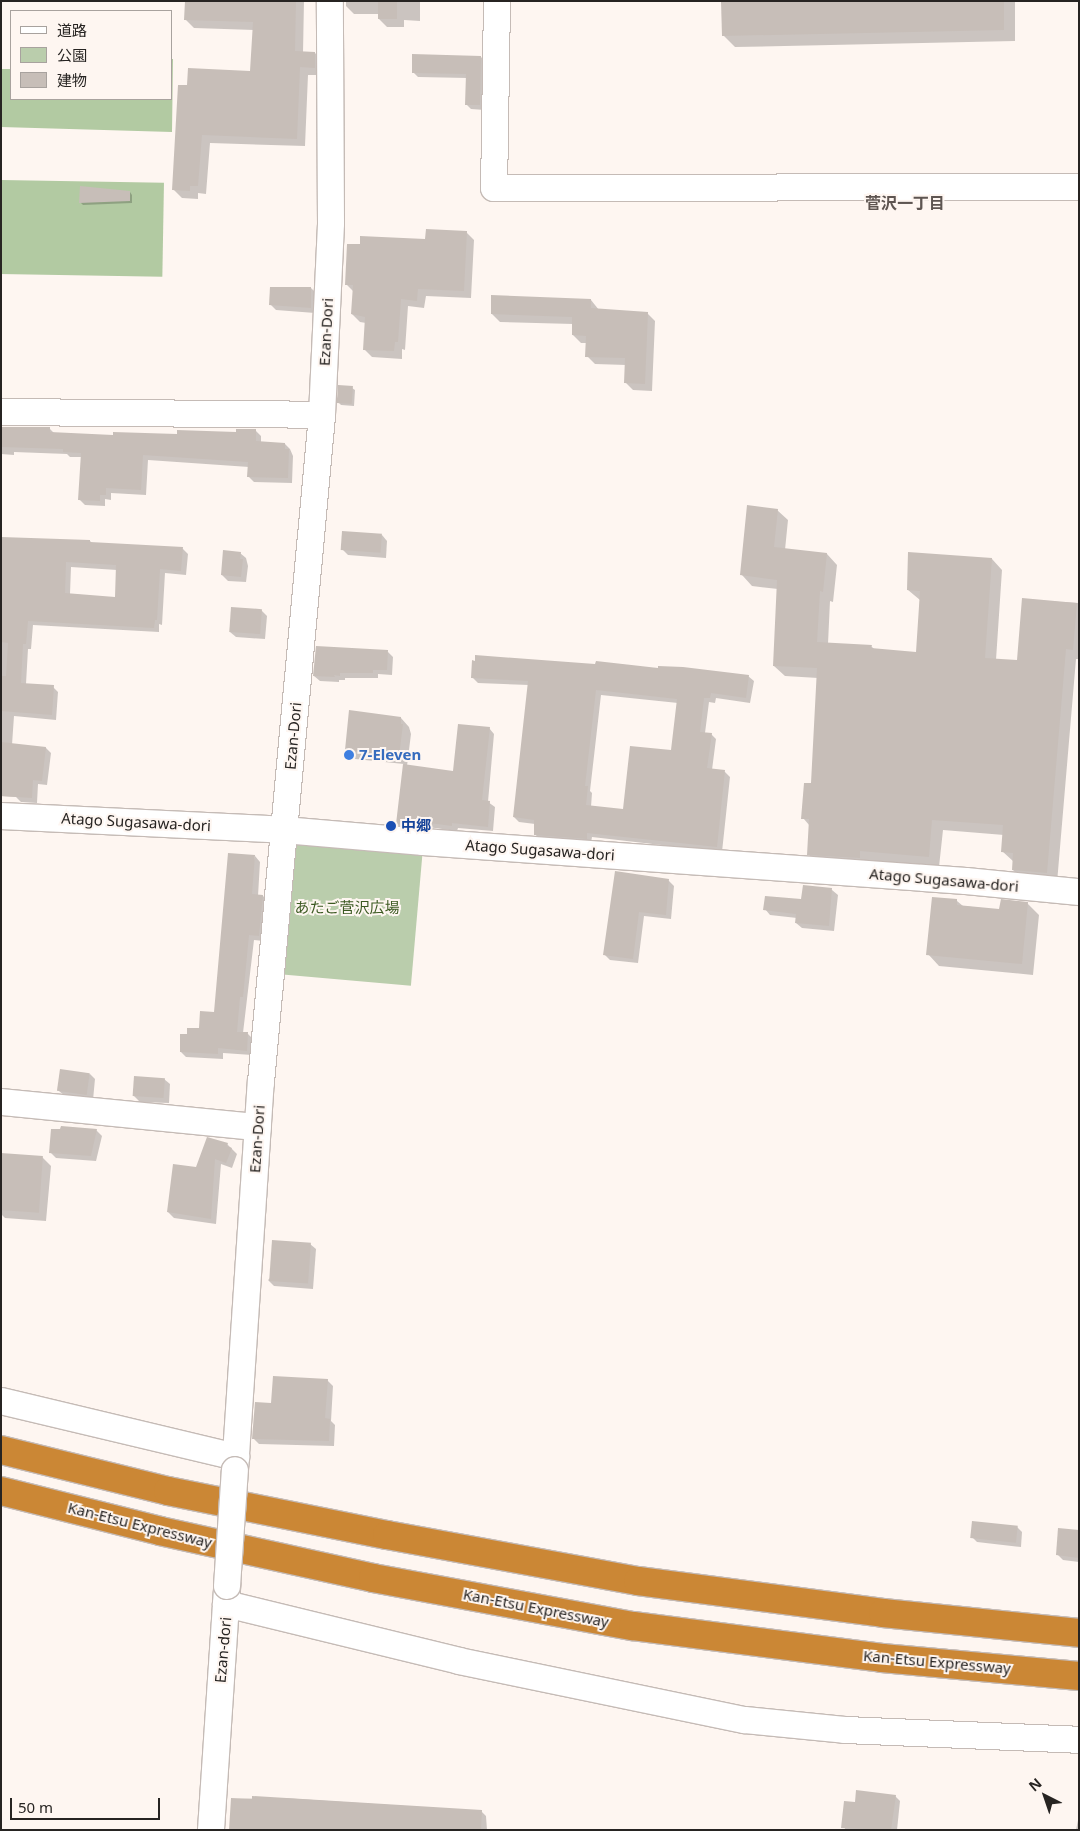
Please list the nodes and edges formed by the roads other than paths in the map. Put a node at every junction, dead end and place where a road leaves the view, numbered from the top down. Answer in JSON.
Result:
{"nodes":[{"id":1,"x":330,"y":1,"type":"edge"},
{"id":2,"x":497,"y":1,"type":"edge"},
{"id":3,"x":1079,"y":186,"type":"edge"},
{"id":4,"x":1,"y":412,"type":"edge"},
{"id":5,"x":322,"y":415,"type":"junction"},
{"id":6,"x":1,"y":816,"type":"edge"},
{"id":7,"x":284,"y":830,"type":"junction"},
{"id":8,"x":1079,"y":892,"type":"edge"},
{"id":9,"x":1,"y":1102,"type":"edge"},
{"id":10,"x":258,"y":1127,"type":"junction"},
{"id":11,"x":1,"y":1401,"type":"edge"},
{"id":12,"x":1,"y":1450,"type":"edge"},
{"id":13,"x":235,"y":1463,"type":"junction"},
{"id":14,"x":1,"y":1491,"type":"edge"},
{"id":15,"x":227,"y":1595,"type":"junction"},
{"id":16,"x":1079,"y":1633,"type":"edge"},
{"id":17,"x":1079,"y":1676,"type":"edge"},
{"id":18,"x":1079,"y":1740,"type":"edge"},
{"id":19,"x":211,"y":1830,"type":"edge"}],
"edges":[{"from":1,"to":5,"type":"street","name":"Ezan-Dori"},
{"from":2,"to":3,"type":"street"},
{"from":4,"to":5,"type":"street"},
{"from":5,"to":7,"type":"street","name":"Ezan-Dori"},
{"from":6,"to":7,"type":"street","name":"Atago Sugasawa-dori"},
{"from":7,"to":8,"type":"street","name":"Atago Sugasawa-dori"},
{"from":7,"to":10,"type":"street","name":"Ezan-Dori"},
{"from":9,"to":10,"type":"street"},
{"from":10,"to":13,"type":"street","name":"Ezan-Dori"},
{"from":11,"to":13,"type":"street"},
{"from":12,"to":16,"type":"highway"},
{"from":13,"to":15,"type":"street","name":"Ezan-dori","bridge":true},
{"from":14,"to":17,"type":"highway","name":"Kan-Etsu Expressway"},
{"from":15,"to":18,"type":"street"},
{"from":15,"to":19,"type":"street","name":"Ezan-dori"}]}
